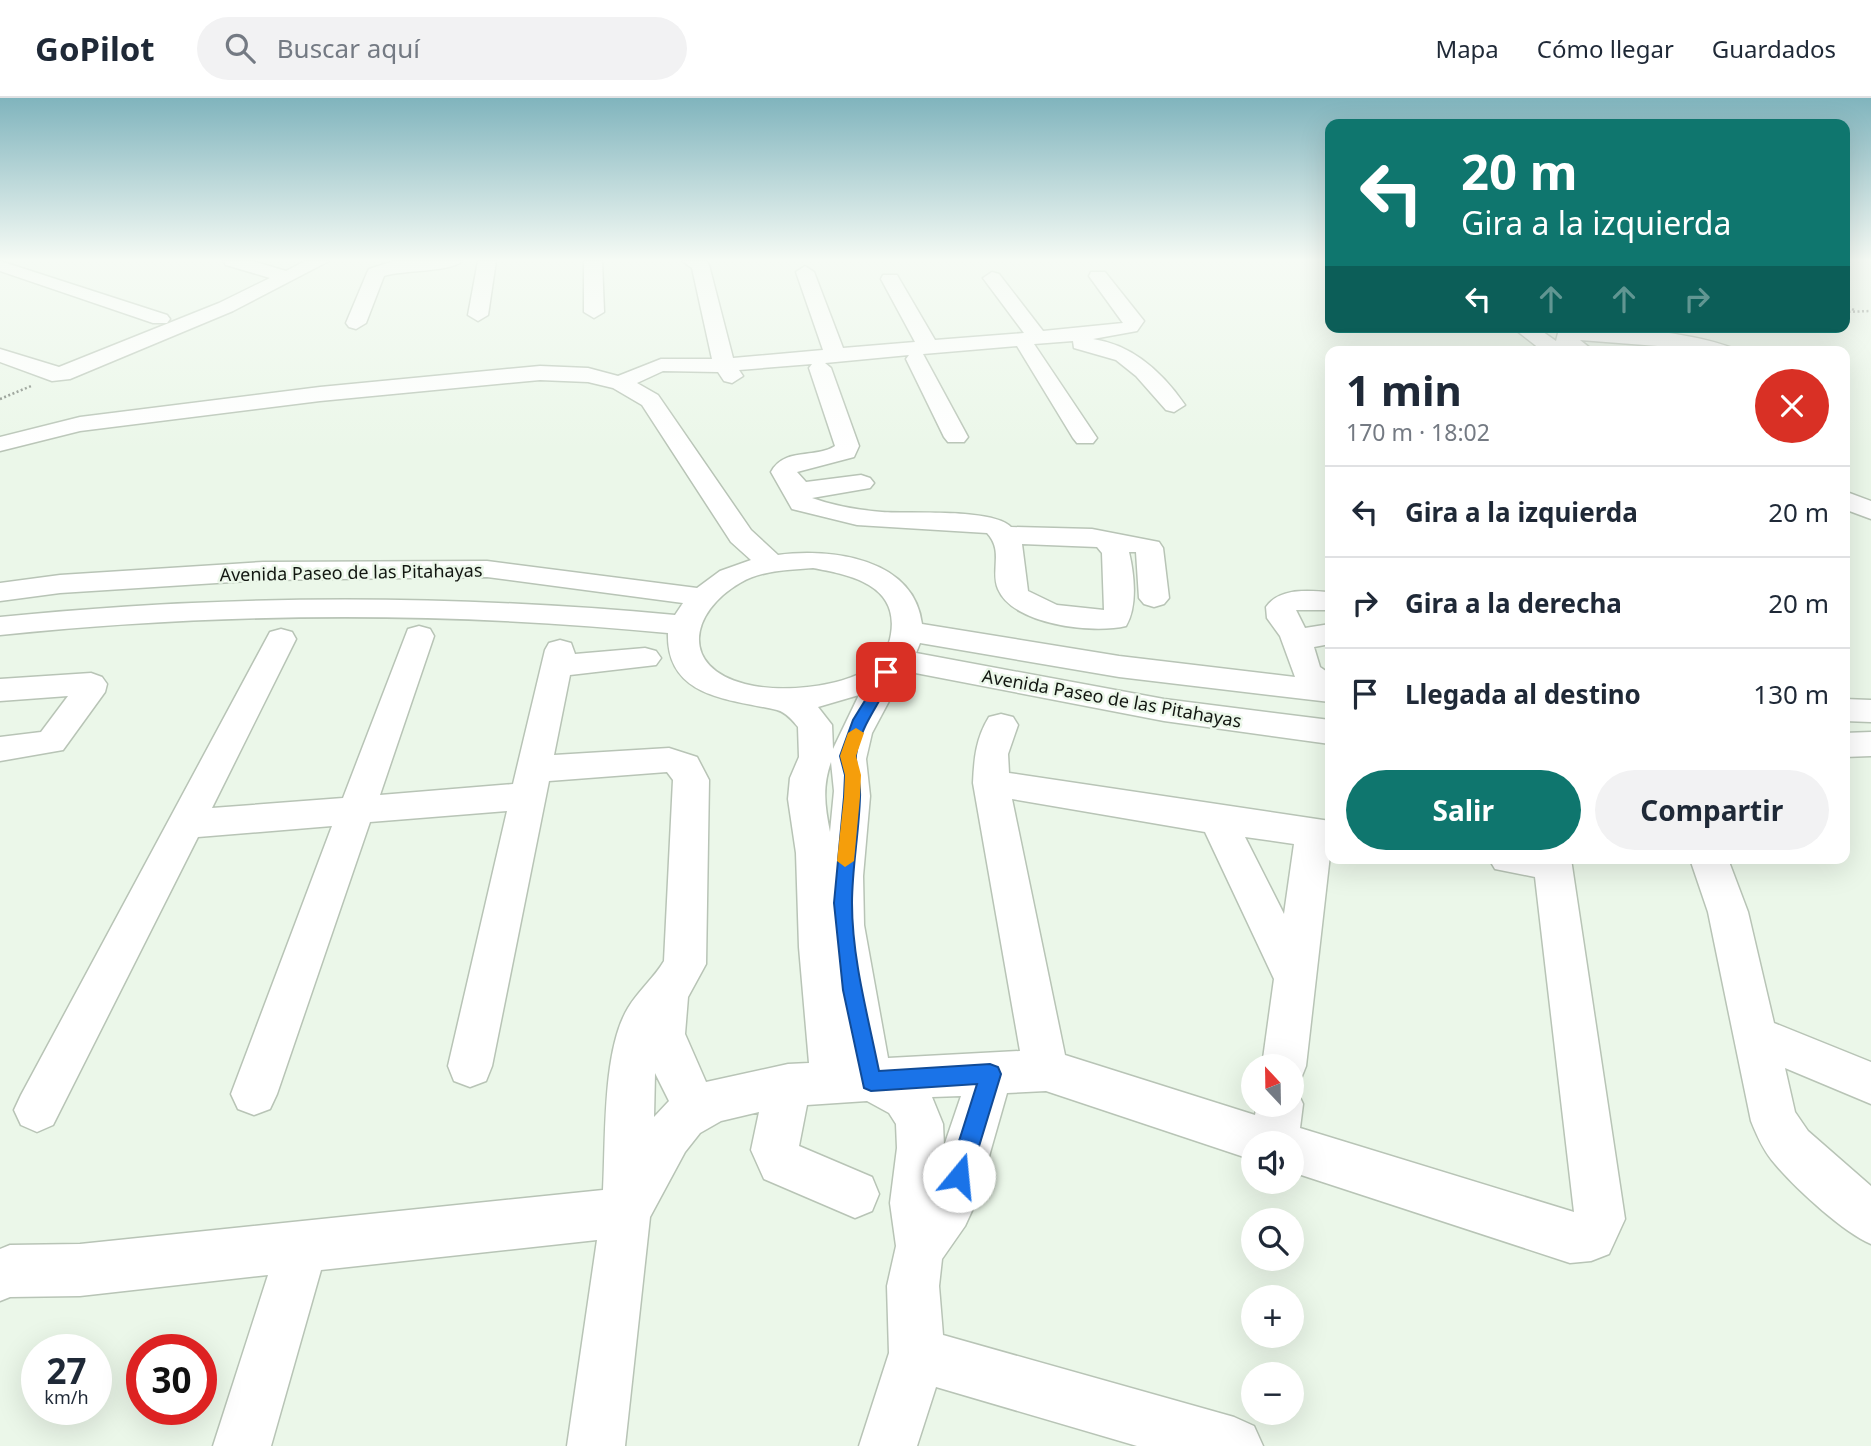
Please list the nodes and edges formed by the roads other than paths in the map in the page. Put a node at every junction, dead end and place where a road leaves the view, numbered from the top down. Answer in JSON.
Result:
{"nodes":[{"id":1,"x":146,"y":324,"type":"edge"},
{"id":2,"x":173,"y":324,"type":"edge"},
{"id":3,"x":716,"y":324,"type":"edge"},
{"id":4,"x":818,"y":324,"type":"edge"},
{"id":5,"x":909,"y":324,"type":"edge"},
{"id":6,"x":1020,"y":324,"type":"edge"},
{"id":7,"x":1132,"y":324,"type":"edge"},
{"id":8,"x":1531,"y":333,"type":"edge"},
{"id":9,"x":1032,"y":343,"type":"junction"},
{"id":10,"x":1549,"y":346,"type":"edge"},
{"id":11,"x":1575,"y":346,"type":"edge"},
{"id":12,"x":1709,"y":346,"type":"edge"},
{"id":13,"x":922,"y":353,"type":"junction"},
{"id":14,"x":0,"y":355,"type":"edge"},
{"id":15,"x":828,"y":361,"type":"junction"},
{"id":16,"x":37,"y":369,"type":"junction"},
{"id":17,"x":728,"y":370,"type":"junction"},
{"id":18,"x":621,"y":383,"type":"junction"},
{"id":19,"x":650,"y":400,"type":"junction"},
{"id":20,"x":1174,"y":405,"type":"dead end"},
{"id":21,"x":956,"y":437,"type":"dead end"},
{"id":22,"x":1085,"y":438,"type":"dead end"},
{"id":23,"x":0,"y":444,"type":"edge"},
{"id":24,"x":861,"y":483,"type":"dead end"},
{"id":25,"x":793,"y":486,"type":"junction"},
{"id":26,"x":1850,"y":502,"type":"edge"},
{"id":27,"x":1871,"y":511,"type":"edge"},
{"id":28,"x":1005,"y":536,"type":"junction"},
{"id":29,"x":1107,"y":541,"type":"junction"},
{"id":30,"x":771,"y":563,"type":"junction"},
{"id":31,"x":0,"y":592,"type":"edge"},
{"id":32,"x":701,"y":597,"type":"junction"},
{"id":33,"x":1154,"y":598,"type":"dead end"},
{"id":34,"x":1325,"y":601,"type":"edge"},
{"id":35,"x":683,"y":625,"type":"junction"},
{"id":36,"x":0,"y":626,"type":"edge"},
{"id":37,"x":1325,"y":634,"type":"edge"},
{"id":38,"x":419,"y":636,"type":"dead end"},
{"id":39,"x":281,"y":639,"type":"dead end"},
{"id":40,"x":1298,"y":643,"type":"junction"},
{"id":41,"x":896,"y":654,"type":"junction"},
{"id":42,"x":645,"y":658,"type":"dead end"},
{"id":43,"x":1325,"y":685,"type":"edge"},
{"id":44,"x":1325,"y":689,"type":"edge"},
{"id":45,"x":0,"y":690,"type":"edge"},
{"id":46,"x":787,"y":701,"type":"junction"},
{"id":47,"x":1850,"y":710,"type":"edge"},
{"id":48,"x":1871,"y":711,"type":"edge"},
{"id":49,"x":1001,"y":724,"type":"dead end"},
{"id":50,"x":1325,"y":731,"type":"edge"},
{"id":51,"x":1871,"y":744,"type":"edge"},
{"id":52,"x":1850,"y":745,"type":"edge"},
{"id":53,"x":0,"y":749,"type":"edge"},
{"id":54,"x":832,"y":757,"type":"junction"},
{"id":55,"x":533,"y":782,"type":"junction"},
{"id":56,"x":991,"y":783,"type":"junction"},
{"id":57,"x":358,"y":810,"type":"junction"},
{"id":58,"x":1218,"y":820,"type":"junction"},
{"id":59,"x":185,"y":824,"type":"junction"},
{"id":60,"x":1322,"y":834,"type":"edge"},
{"id":61,"x":1552,"y":864,"type":"edge"},
{"id":62,"x":1711,"y":864,"type":"edge"},
{"id":63,"x":1736,"y":864,"type":"edge"},
{"id":64,"x":1728,"y":912,"type":"junction"},
{"id":65,"x":1294,"y":979,"type":"junction"},
{"id":66,"x":667,"y":994,"type":"junction"},
{"id":67,"x":1757,"y":1036,"type":"junction"},
{"id":68,"x":1285,"y":1054,"type":"edge"},
{"id":69,"x":470,"y":1066,"type":"dead end"},
{"id":70,"x":1046,"y":1070,"type":"junction"},
{"id":71,"x":990,"y":1074,"type":"junction"},
{"id":72,"x":1871,"y":1083,"type":"edge"},
{"id":73,"x":831,"y":1084,"type":"junction"},
{"id":74,"x":254,"y":1094,"type":"dead end"},
{"id":75,"x":37,"y":1110,"type":"dead end"},
{"id":76,"x":697,"y":1110,"type":"junction"},
{"id":77,"x":1241,"y":1133,"type":"edge"},
{"id":78,"x":1304,"y":1153,"type":"edge"},
{"id":79,"x":855,"y":1194,"type":"dead end"},
{"id":80,"x":626,"y":1212,"type":"junction"},
{"id":81,"x":1871,"y":1219,"type":"edge"},
{"id":82,"x":921,"y":1246,"type":"junction"},
{"id":83,"x":302,"y":1247,"type":"junction"},
{"id":84,"x":0,"y":1275,"type":"edge"},
{"id":85,"x":916,"y":1354,"type":"junction"},
{"id":86,"x":242,"y":1446,"type":"edge"},
{"id":87,"x":596,"y":1446,"type":"edge"},
{"id":88,"x":888,"y":1446,"type":"edge"},
{"id":89,"x":1234,"y":1446,"type":"edge"}],
"edges":[{"from":1,"to":16,"type":"street"},
{"from":2,"to":16,"type":"street"},
{"from":3,"to":17,"type":"street"},
{"from":4,"to":15,"type":"street"},
{"from":5,"to":13,"type":"street"},
{"from":6,"to":9,"type":"street"},
{"from":7,"to":9,"type":"street"},
{"from":8,"to":10,"type":"street"},
{"from":9,"to":13,"type":"street"},
{"from":9,"to":20,"type":"street"},
{"from":9,"to":22,"type":"street"},
{"from":11,"to":12,"type":"street"},
{"from":13,"to":15,"type":"street"},
{"from":13,"to":21,"type":"street"},
{"from":14,"to":16,"type":"street"},
{"from":15,"to":17,"type":"street"},
{"from":15,"to":25,"type":"street"},
{"from":17,"to":18,"type":"street"},
{"from":17,"to":19,"type":"street"},
{"from":18,"to":19,"type":"street"},
{"from":18,"to":23,"type":"street"},
{"from":19,"to":30,"type":"street"},
{"from":24,"to":25,"type":"street"},
{"from":25,"to":28,"type":"street"},
{"from":26,"to":27,"type":"street"},
{"from":28,"to":29,"type":"street"},
{"from":28,"to":29,"type":"street"},
{"from":29,"to":33,"type":"street"},
{"from":30,"to":32,"type":"street"},
{"from":30,"to":41,"type":"street"},
{"from":31,"to":32,"type":"street","name":"Avenida Paseo de las Pitahayas"},
{"from":32,"to":35,"type":"street"},
{"from":34,"to":40,"type":"street"},
{"from":35,"to":36,"type":"street","name":"Avenida Paseo de las Pitahayas"},
{"from":35,"to":46,"type":"street"},
{"from":37,"to":40,"type":"street"},
{"from":38,"to":57,"type":"street"},
{"from":39,"to":59,"type":"street"},
{"from":40,"to":43,"type":"street"},
{"from":41,"to":44,"type":"street","name":"Avenida Paseo de las Pitahayas"},
{"from":41,"to":46,"type":"street"},
{"from":41,"to":50,"type":"street","name":"Avenida Paseo de las Pitahayas"},
{"from":41,"to":54,"type":"street"},
{"from":42,"to":55,"type":"street"},
{"from":45,"to":53,"type":"street"},
{"from":46,"to":54,"type":"street"},
{"from":47,"to":48,"type":"street"},
{"from":49,"to":56,"type":"street"},
{"from":51,"to":52,"type":"street"},
{"from":54,"to":73,"type":"street"},
{"from":55,"to":57,"type":"street"},
{"from":55,"to":66,"type":"street"},
{"from":55,"to":69,"type":"street"},
{"from":56,"to":58,"type":"street"},
{"from":56,"to":70,"type":"street"},
{"from":57,"to":59,"type":"street"},
{"from":57,"to":74,"type":"street"},
{"from":58,"to":60,"type":"street"},
{"from":58,"to":65,"type":"street"},
{"from":59,"to":75,"type":"street"},
{"from":60,"to":65,"type":"street"},
{"from":61,"to":78,"type":"street"},
{"from":62,"to":64,"type":"street"},
{"from":63,"to":64,"type":"street"},
{"from":64,"to":67,"type":"street"},
{"from":65,"to":68,"type":"street"},
{"from":66,"to":76,"type":"street"},
{"from":66,"to":80,"type":"street"},
{"from":67,"to":72,"type":"street"},
{"from":67,"to":81,"type":"street"},
{"from":70,"to":71,"type":"street"},
{"from":70,"to":77,"type":"street"},
{"from":71,"to":73,"type":"street"},
{"from":71,"to":82,"type":"street"},
{"from":73,"to":76,"type":"street"},
{"from":73,"to":79,"type":"street"},
{"from":73,"to":82,"type":"street"},
{"from":76,"to":80,"type":"street"},
{"from":80,"to":83,"type":"street"},
{"from":80,"to":87,"type":"street"},
{"from":82,"to":85,"type":"street"},
{"from":83,"to":84,"type":"street"},
{"from":83,"to":86,"type":"street"},
{"from":85,"to":88,"type":"street"},
{"from":85,"to":89,"type":"street"}]}
